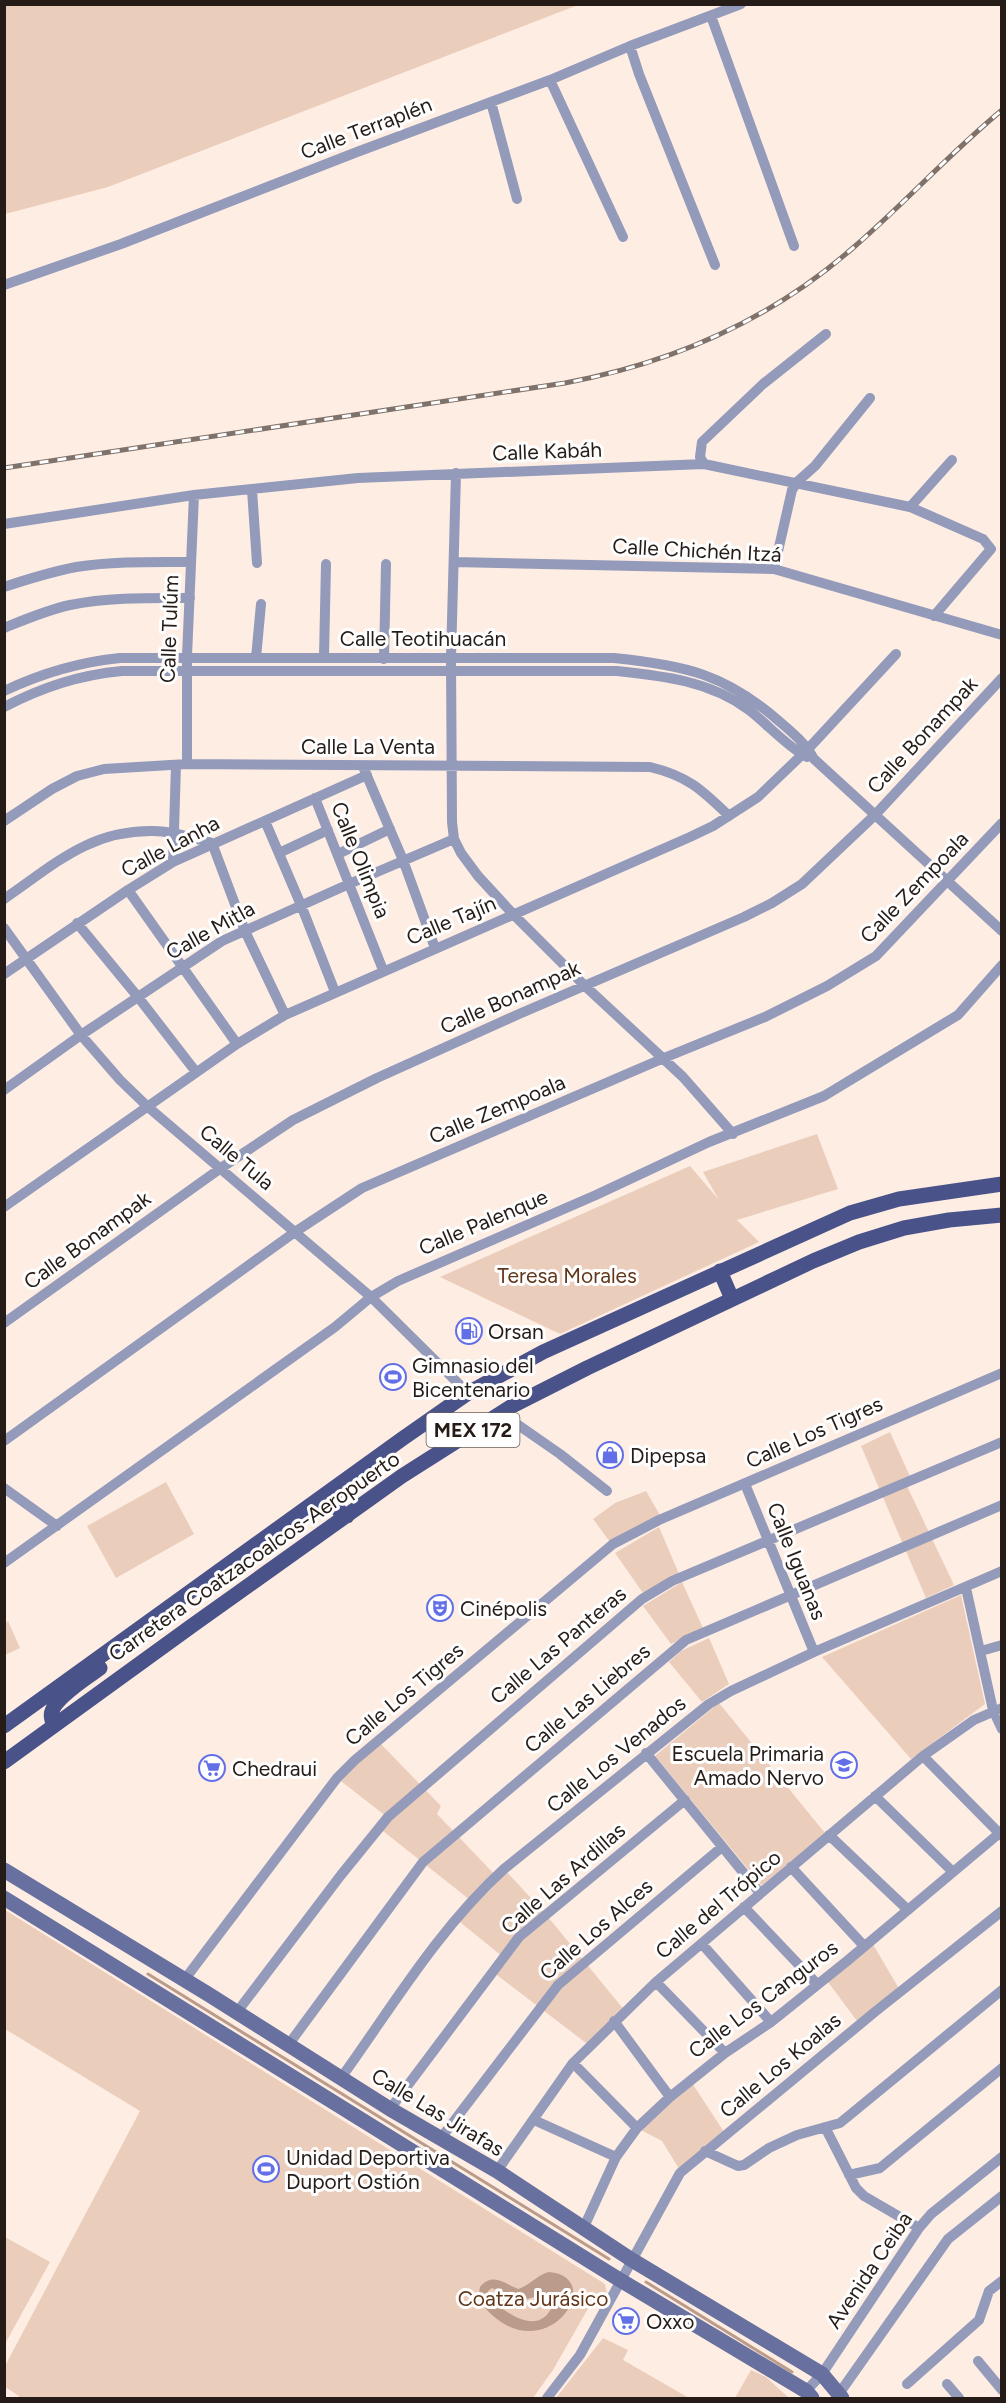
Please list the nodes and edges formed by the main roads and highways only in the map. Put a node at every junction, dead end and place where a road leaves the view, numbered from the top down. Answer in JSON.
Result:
{"nodes":[{"id":1,"x":1002,"y":1184,"type":"edge"},
{"id":2,"x":1002,"y":1215,"type":"edge"},
{"id":3,"x":720,"y":1271,"type":"junction"},
{"id":4,"x":732,"y":1299,"type":"junction"},
{"id":5,"x":337,"y":1486,"type":"junction"},
{"id":6,"x":347,"y":1516,"type":"junction"},
{"id":7,"x":148,"y":1623,"type":"junction"},
{"id":8,"x":54,"y":1725,"type":"junction"},
{"id":9,"x":4,"y":1726,"type":"edge"},
{"id":10,"x":4,"y":1762,"type":"edge"},
{"id":11,"x":4,"y":1870,"type":"edge"},
{"id":12,"x":4,"y":1898,"type":"edge"},
{"id":13,"x":141,"y":1953,"type":"junction"},
{"id":14,"x":129,"y":1974,"type":"junction"},
{"id":15,"x":809,"y":2395,"type":"edge"},
{"id":16,"x":839,"y":2397,"type":"edge"}],
"edges":[{"from":1,"to":3,"type":"main road","name":"Carretera Coatzacoalcos-Aeropuerto","number":"MEX 172"},
{"from":2,"to":4,"type":"main road","name":"Carretera Coatzacoalcos-Aeropuerto","number":"MEX 172"},
{"from":3,"to":4,"type":"main road"},
{"from":3,"to":5,"type":"main road","name":"Carretera Coatzacoalcos-Aeropuerto","number":"MEX 172"},
{"from":4,"to":6,"type":"main road","name":"Carretera Coatzacoalcos-Aeropuerto","number":"MEX 172"},
{"from":5,"to":6,"type":"main road"},
{"from":5,"to":7,"type":"main road","name":"Carretera Coatzacoalcos-Aeropuerto","number":"MEX 172"},
{"from":6,"to":8,"type":"main road","name":"Carretera Coatzacoalcos-Aeropuerto","number":"MEX 172"},
{"from":7,"to":8,"type":"main road"},
{"from":7,"to":9,"type":"main road","name":"Carretera Coatzacoalcos-Aeropuerto","number":"MEX 172"},
{"from":8,"to":10,"type":"main road","name":"Carretera Coatzacoalcos-Aeropuerto","number":"MEX 172"},
{"from":11,"to":13,"type":"main road","name":"Calle Las Jirafas"},
{"from":12,"to":14,"type":"main road"},
{"from":13,"to":14,"type":"main road"},
{"from":13,"to":16,"type":"main road","name":"Calle Las Jirafas"},
{"from":14,"to":15,"type":"main road"}]}
